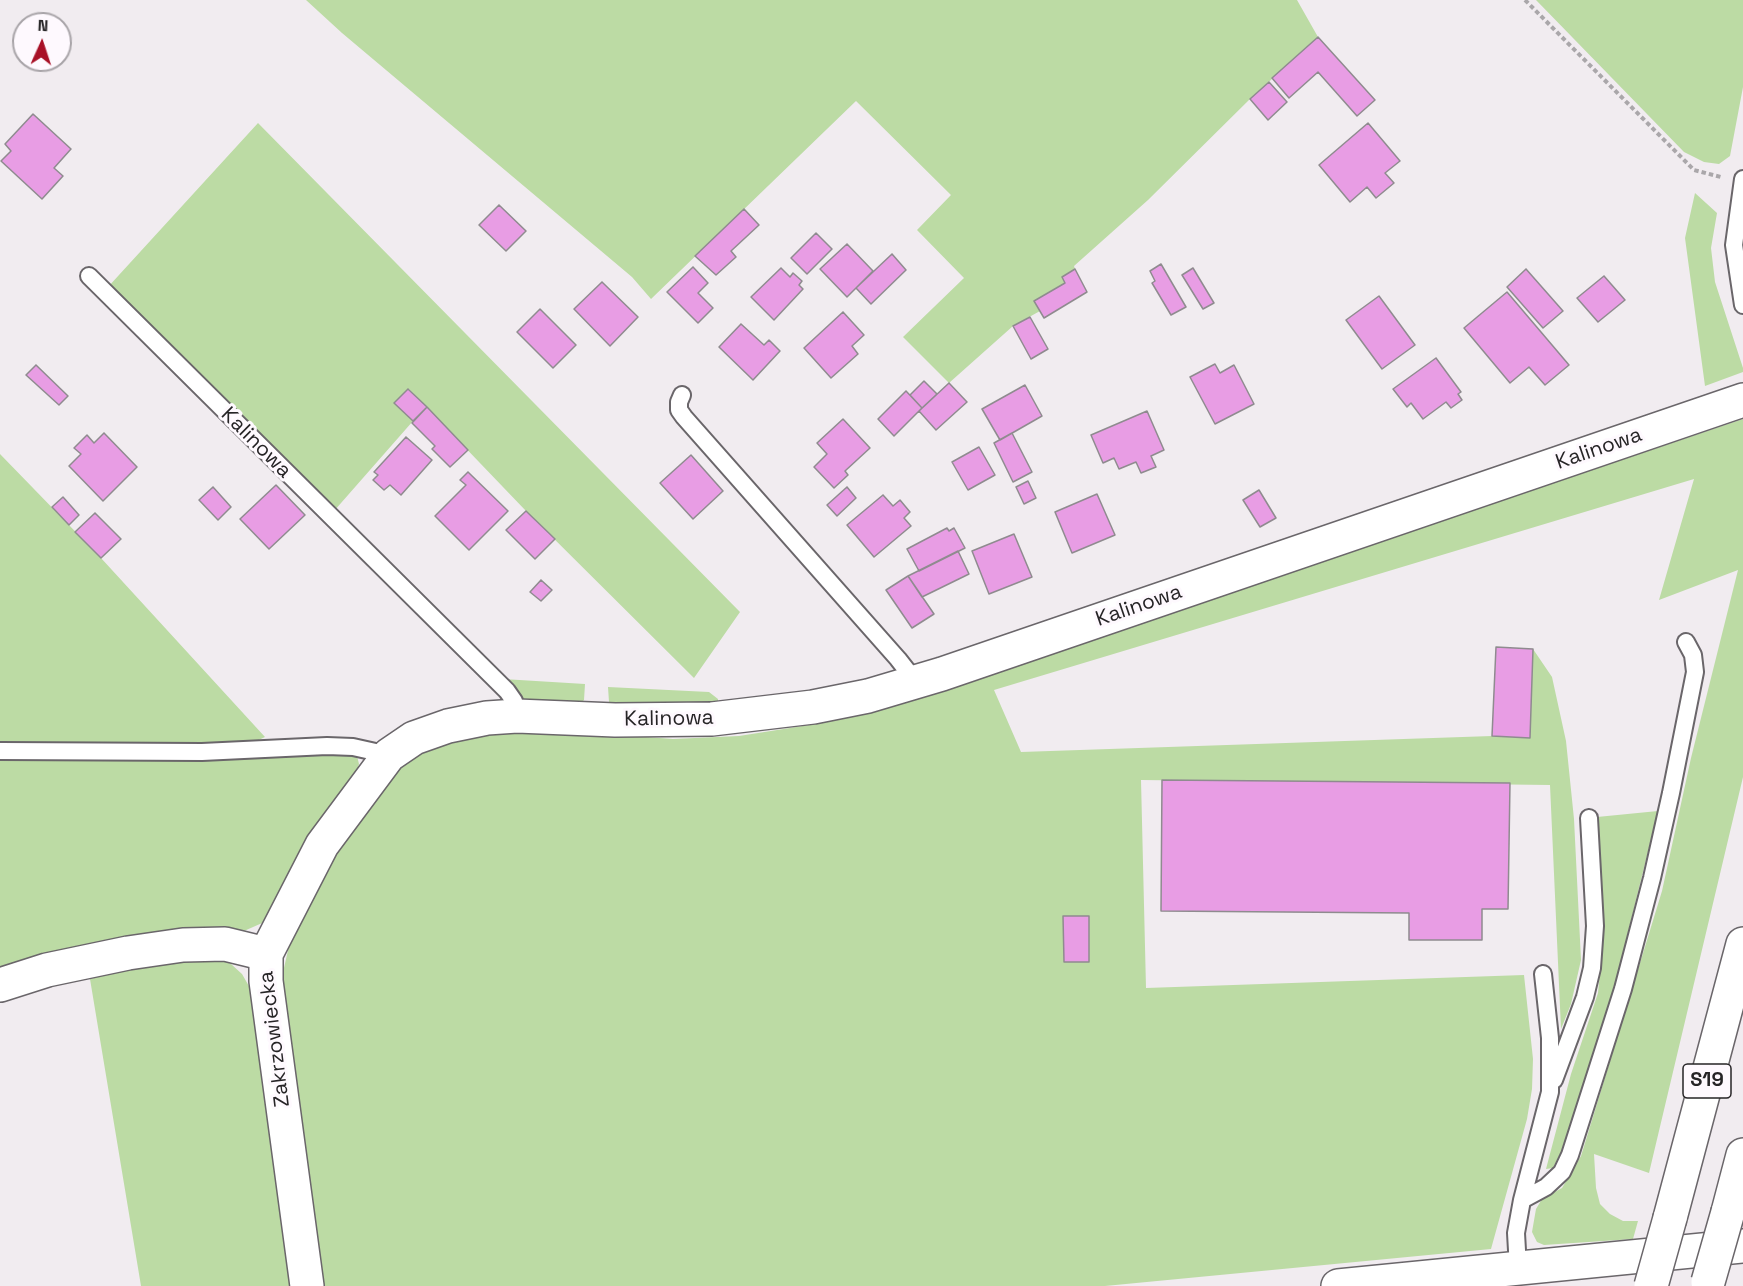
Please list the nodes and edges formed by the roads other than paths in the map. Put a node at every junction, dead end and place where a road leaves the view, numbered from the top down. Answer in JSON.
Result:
{"nodes":[{"id":1,"x":1743,"y":181,"type":"edge"},
{"id":2,"x":89,"y":276,"type":"dead end"},
{"id":3,"x":1743,"y":305,"type":"edge"},
{"id":4,"x":682,"y":395,"type":"dead end"},
{"id":5,"x":1743,"y":400,"type":"edge"},
{"id":6,"x":1686,"y":642,"type":"dead end"},
{"id":7,"x":916,"y":682,"type":"junction"},
{"id":8,"x":517,"y":716,"type":"junction"},
{"id":9,"x":0,"y":751,"type":"edge"},
{"id":10,"x":389,"y":754,"type":"junction"},
{"id":11,"x":1589,"y":818,"type":"dead end"},
{"id":12,"x":1743,"y":944,"type":"edge"},
{"id":13,"x":266,"y":954,"type":"junction"},
{"id":14,"x":1543,"y":974,"type":"dead end"},
{"id":15,"x":0,"y":985,"type":"edge"},
{"id":16,"x":1550,"y":1092,"type":"junction"},
{"id":17,"x":1743,"y":1155,"type":"edge"},
{"id":18,"x":1522,"y":1200,"type":"junction"},
{"id":19,"x":1743,"y":1246,"type":"edge"},
{"id":20,"x":1505,"y":1275,"type":"edge"},
{"id":21,"x":1708,"y":1284,"type":"edge"},
{"id":22,"x":307,"y":1286,"type":"edge"},
{"id":23,"x":1338,"y":1286,"type":"edge"},
{"id":24,"x":1651,"y":1286,"type":"edge"}],
"edges":[{"from":1,"to":3,"type":"lane"},
{"from":2,"to":8,"type":"lane","name":"Kalinowa"},
{"from":4,"to":7,"type":"lane"},
{"from":5,"to":7,"type":"main road","name":"Kalinowa"},
{"from":6,"to":18,"type":"lane"},
{"from":7,"to":8,"type":"main road","name":"Kalinowa"},
{"from":8,"to":10,"type":"main road","name":"Kalinowa"},
{"from":9,"to":10,"type":"lane"},
{"from":10,"to":13,"type":"main road","name":"Kalinowa"},
{"from":11,"to":16,"type":"lane"},
{"from":12,"to":24,"type":"main road","number":"S19","bridge":true},
{"from":13,"to":15,"type":"main road","name":"Zakrzowiecka"},
{"from":13,"to":22,"type":"main road","name":"Zakrzowiecka"},
{"from":14,"to":16,"type":"lane"},
{"from":16,"to":18,"type":"lane"},
{"from":17,"to":21,"type":"main road","bridge":true},
{"from":18,"to":20,"type":"lane"},
{"from":19,"to":20,"type":"main road"},
{"from":20,"to":23,"type":"main road"}]}
